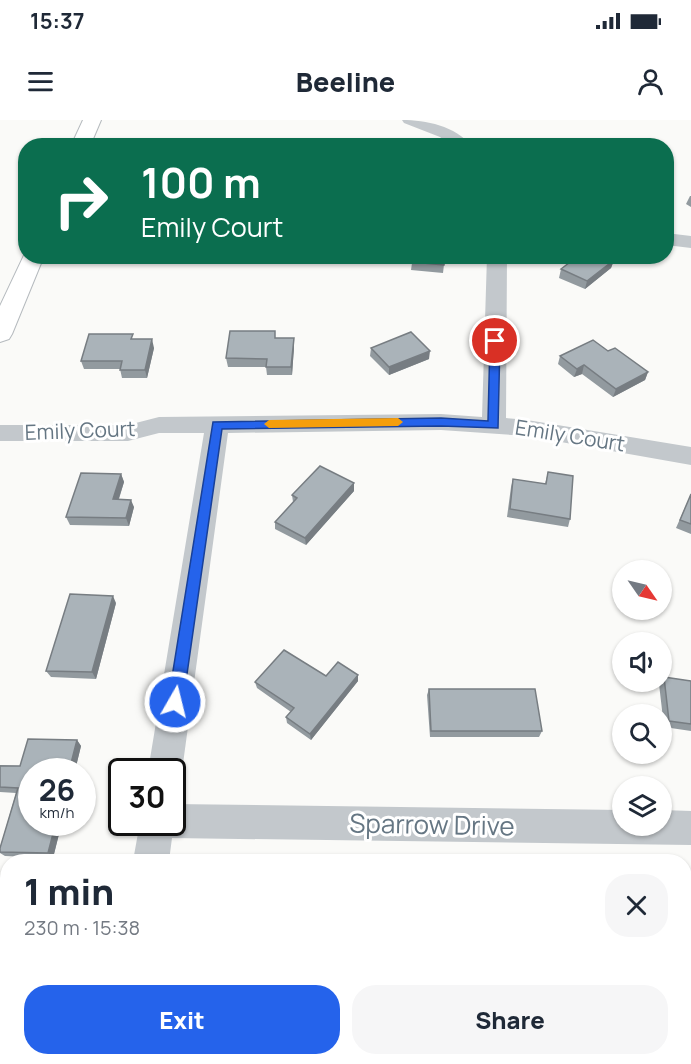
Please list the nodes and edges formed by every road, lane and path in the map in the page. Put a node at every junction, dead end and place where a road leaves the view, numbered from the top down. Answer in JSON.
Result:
{"nodes":[{"id":1,"x":92,"y":120,"type":"edge"},
{"id":2,"x":410,"y":120,"type":"edge"},
{"id":3,"x":84,"y":138,"type":"edge"},
{"id":4,"x":451,"y":138,"type":"edge"},
{"id":5,"x":674,"y":240,"type":"edge"},
{"id":6,"x":691,"y":242,"type":"edge"},
{"id":7,"x":30,"y":264,"type":"edge"},
{"id":8,"x":497,"y":264,"type":"edge"},
{"id":9,"x":0,"y":334,"type":"edge"},
{"id":10,"x":0,"y":417,"type":"edge"},
{"id":11,"x":159,"y":425,"type":"junction"},
{"id":12,"x":217,"y":425,"type":"junction"},
{"id":13,"x":494,"y":425,"type":"junction"},
{"id":14,"x":0,"y":433,"type":"edge"},
{"id":15,"x":691,"y":456,"type":"edge"},
{"id":16,"x":167,"y":758,"type":"edge"},
{"id":17,"x":186,"y":821,"type":"edge"},
{"id":18,"x":691,"y":828,"type":"edge"},
{"id":19,"x":155,"y":836,"type":"edge"},
{"id":20,"x":152,"y":854,"type":"edge"}],
"edges":[{"from":1,"to":3,"type":"main road"},
{"from":2,"to":4,"type":"street"},
{"from":5,"to":6,"type":"street"},
{"from":7,"to":9,"type":"main road"},
{"from":8,"to":13,"type":"street"},
{"from":10,"to":11,"type":"street","name":"Emily Court"},
{"from":11,"to":12,"type":"street","name":"Emily Court"},
{"from":11,"to":14,"type":"street","name":"Emily Court"},
{"from":12,"to":13,"type":"street","name":"Emily Court"},
{"from":12,"to":16,"type":"street"},
{"from":13,"to":15,"type":"street","name":"Emily Court"},
{"from":17,"to":18,"type":"street","name":"Sparrow Drive"},
{"from":19,"to":20,"type":"street"}]}
